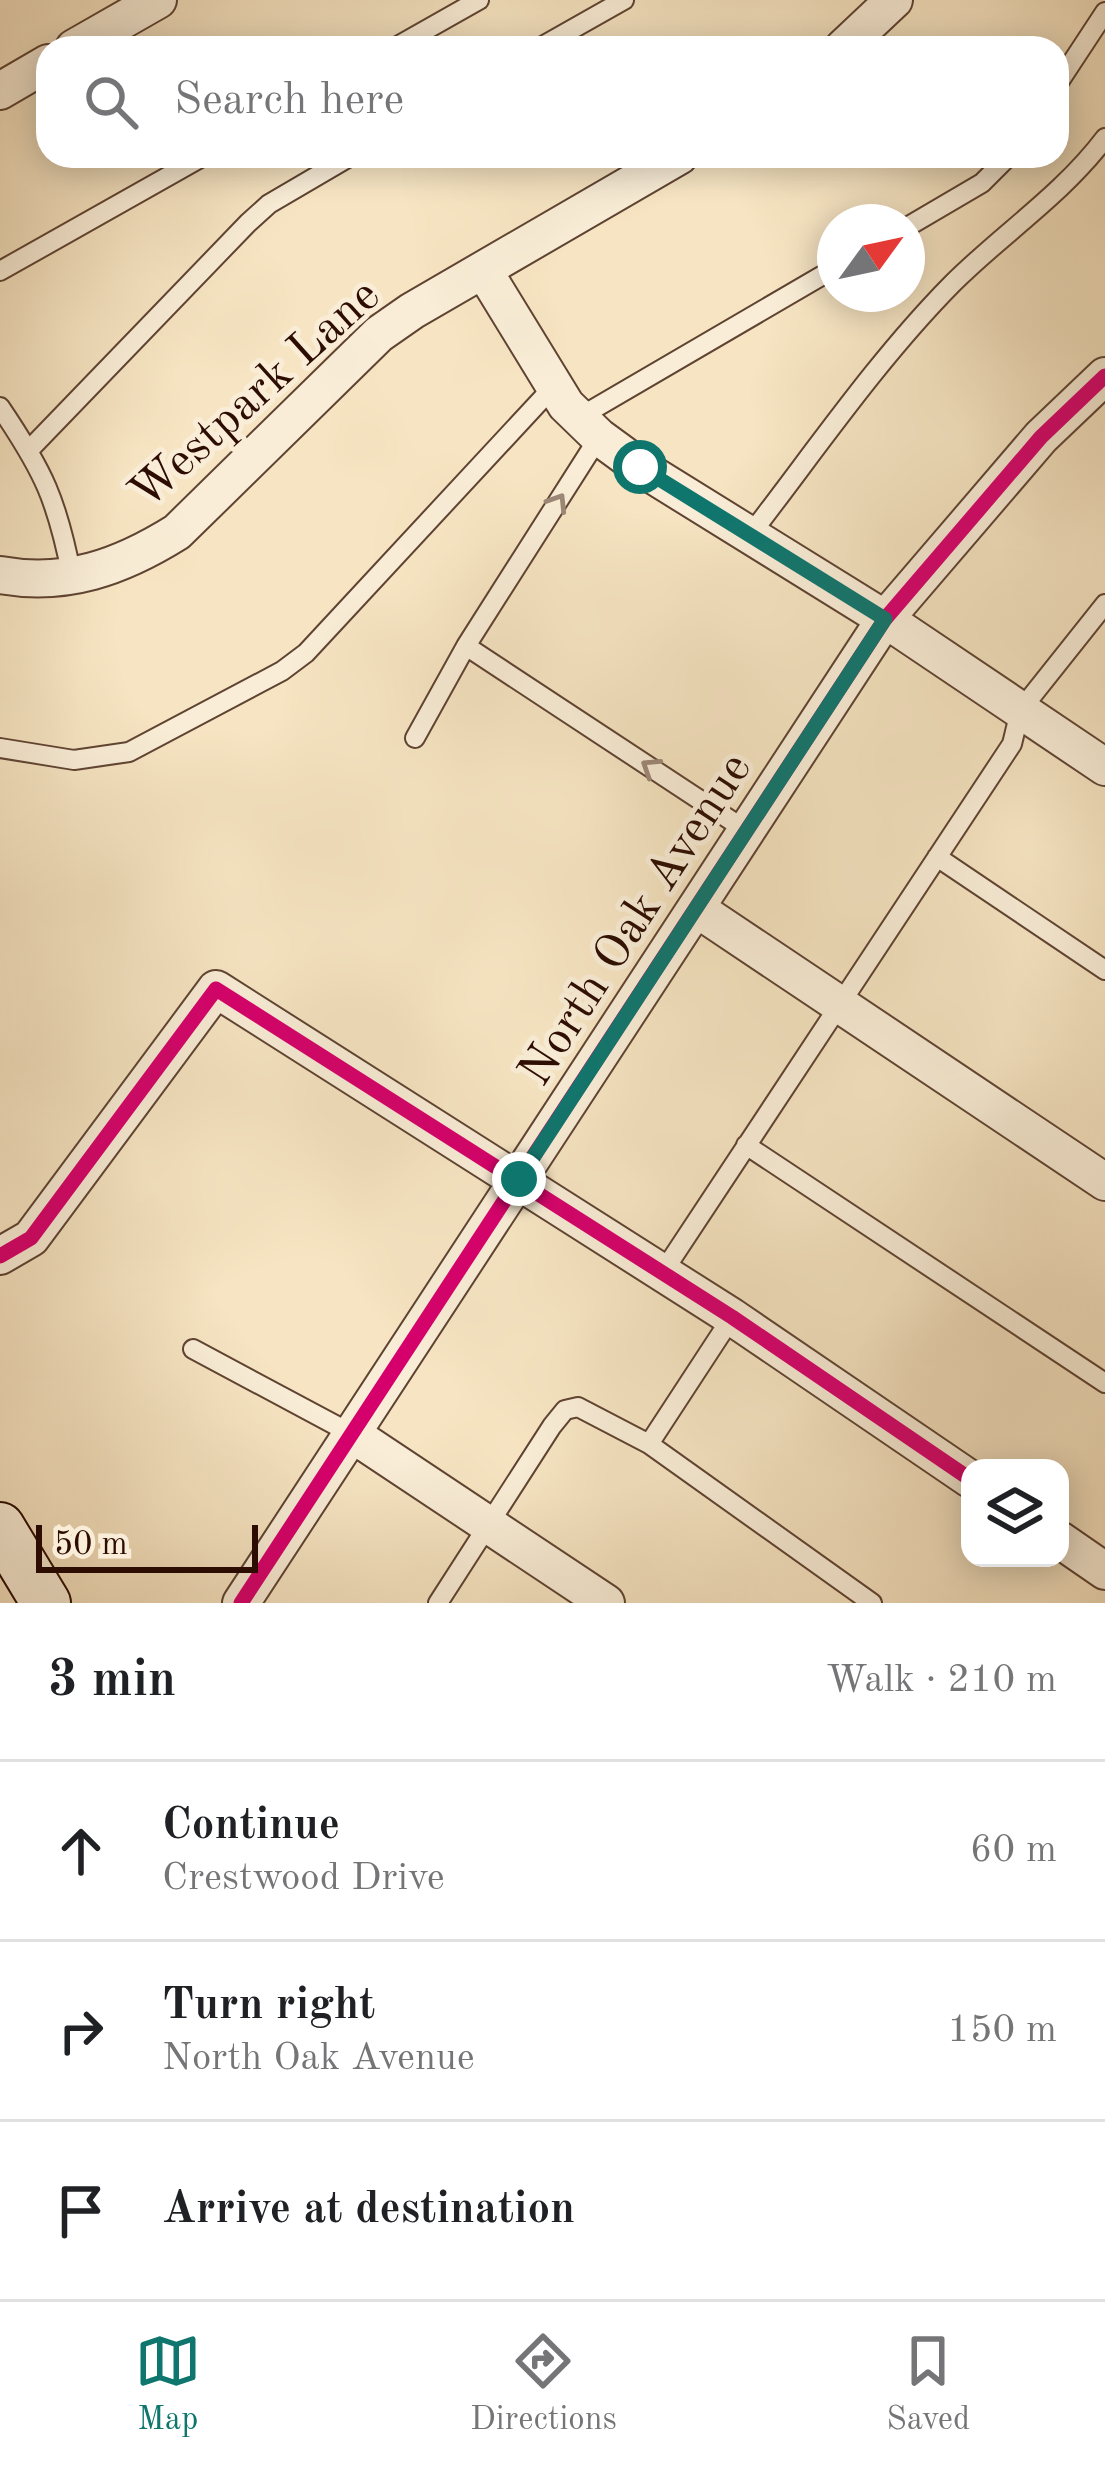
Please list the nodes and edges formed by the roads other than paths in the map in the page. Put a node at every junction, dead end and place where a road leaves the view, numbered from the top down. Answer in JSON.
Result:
{"nodes":[{"id":1,"x":158,"y":0,"type":"edge"},
{"id":2,"x":479,"y":0,"type":"edge"},
{"id":3,"x":624,"y":0,"type":"edge"},
{"id":4,"x":894,"y":0,"type":"edge"},
{"id":5,"x":1105,"y":12,"type":"edge"},
{"id":6,"x":95,"y":36,"type":"edge"},
{"id":7,"x":415,"y":36,"type":"edge"},
{"id":8,"x":560,"y":36,"type":"edge"},
{"id":9,"x":856,"y":36,"type":"edge"},
{"id":10,"x":1069,"y":67,"type":"edge"},
{"id":11,"x":36,"y":70,"type":"edge"},
{"id":12,"x":0,"y":91,"type":"edge"},
{"id":13,"x":1105,"y":138,"type":"edge"},
{"id":14,"x":182,"y":168,"type":"edge"},
{"id":15,"x":330,"y":168,"type":"edge"},
{"id":16,"x":660,"y":168,"type":"edge"},
{"id":17,"x":998,"y":168,"type":"edge"},
{"id":18,"x":925,"y":216,"type":"edge"},
{"id":19,"x":0,"y":271,"type":"edge"},
{"id":20,"x":484,"y":271,"type":"junction"},
{"id":21,"x":817,"y":280,"type":"edge"},
{"id":22,"x":1105,"y":376,"type":"edge"},
{"id":23,"x":553,"y":387,"type":"junction"},
{"id":24,"x":0,"y":407,"type":"edge"},
{"id":25,"x":589,"y":427,"type":"junction"},
{"id":26,"x":29,"y":451,"type":"junction"},
{"id":27,"x":750,"y":535,"type":"junction"},
{"id":28,"x":0,"y":575,"type":"edge"},
{"id":29,"x":72,"y":577,"type":"junction"},
{"id":30,"x":1105,"y":604,"type":"edge"},
{"id":31,"x":885,"y":619,"type":"junction"},
{"id":32,"x":466,"y":646,"type":"junction"},
{"id":33,"x":1020,"y":711,"type":"junction"},
{"id":34,"x":415,"y":738,"type":"dead end"},
{"id":35,"x":0,"y":748,"type":"edge"},
{"id":36,"x":1105,"y":767,"type":"edge"},
{"id":37,"x":747,"y":831,"type":"junction"},
{"id":38,"x":937,"y":856,"type":"junction"},
{"id":39,"x":697,"y":909,"type":"junction"},
{"id":40,"x":1105,"y":970,"type":"edge"},
{"id":41,"x":838,"y":1003,"type":"junction"},
{"id":42,"x":746,"y":1144,"type":"junction"},
{"id":43,"x":519,"y":1179,"type":"junction"},
{"id":44,"x":1105,"y":1181,"type":"edge"},
{"id":45,"x":0,"y":1256,"type":"edge"},
{"id":46,"x":663,"y":1272,"type":"junction"},
{"id":47,"x":732,"y":1317,"type":"junction"},
{"id":48,"x":193,"y":1349,"type":"dead end"},
{"id":49,"x":1105,"y":1383,"type":"edge"},
{"id":50,"x":352,"y":1434,"type":"junction"},
{"id":51,"x":650,"y":1444,"type":"junction"},
{"id":52,"x":961,"y":1473,"type":"edge"},
{"id":53,"x":490,"y":1526,"type":"junction"},
{"id":54,"x":0,"y":1527,"type":"edge"},
{"id":55,"x":1069,"y":1546,"type":"edge"},
{"id":56,"x":1105,"y":1571,"type":"edge"},
{"id":57,"x":46,"y":1603,"type":"edge"},
{"id":58,"x":241,"y":1603,"type":"edge"},
{"id":59,"x":438,"y":1603,"type":"edge"},
{"id":60,"x":606,"y":1603,"type":"edge"},
{"id":61,"x":872,"y":1603,"type":"edge"}],
"edges":[{"from":1,"to":6,"type":"street"},
{"from":2,"to":7,"type":"lane"},
{"from":3,"to":8,"type":"lane"},
{"from":4,"to":9,"type":"street"},
{"from":5,"to":10,"type":"lane"},
{"from":11,"to":12,"type":"street"},
{"from":13,"to":27,"type":"lane"},
{"from":14,"to":19,"type":"lane"},
{"from":15,"to":26,"type":"lane"},
{"from":16,"to":20,"type":"street","name":"Westpark Lane"},
{"from":17,"to":18,"type":"lane"},
{"from":20,"to":23,"type":"street"},
{"from":20,"to":29,"type":"street","name":"Westpark Lane"},
{"from":21,"to":25,"type":"lane"},
{"from":22,"to":31,"type":"street","name":"North Oak Avenue"},
{"from":23,"to":25,"type":"street"},
{"from":23,"to":35,"type":"lane"},
{"from":24,"to":26,"type":"lane"},
{"from":25,"to":27,"type":"street"},
{"from":32,"to":25,"type":"lane","one_way":true},
{"from":26,"to":29,"type":"lane"},
{"from":27,"to":31,"type":"street"},
{"from":28,"to":29,"type":"street","name":"Westpark Lane"},
{"from":30,"to":33,"type":"lane"},
{"from":31,"to":33,"type":"street"},
{"from":31,"to":37,"type":"street","name":"North Oak Avenue"},
{"from":32,"to":34,"type":"lane"},
{"from":37,"to":32,"type":"lane","one_way":true},
{"from":33,"to":36,"type":"street"},
{"from":33,"to":38,"type":"lane"},
{"from":37,"to":39,"type":"street","name":"North Oak Avenue"},
{"from":38,"to":40,"type":"lane"},
{"from":38,"to":41,"type":"lane"},
{"from":39,"to":41,"type":"street"},
{"from":39,"to":43,"type":"street","name":"North Oak Avenue"},
{"from":41,"to":42,"type":"lane"},
{"from":41,"to":44,"type":"street"},
{"from":42,"to":46,"type":"lane"},
{"from":42,"to":49,"type":"lane"},
{"from":43,"to":45,"type":"street"},
{"from":43,"to":46,"type":"street"},
{"from":43,"to":50,"type":"street","name":"North Oak Avenue"},
{"from":46,"to":47,"type":"street"},
{"from":47,"to":51,"type":"lane"},
{"from":47,"to":52,"type":"street"},
{"from":48,"to":50,"type":"lane"},
{"from":50,"to":53,"type":"street"},
{"from":50,"to":58,"type":"street","name":"North Oak Avenue"},
{"from":51,"to":53,"type":"lane"},
{"from":51,"to":61,"type":"lane"},
{"from":53,"to":59,"type":"lane"},
{"from":53,"to":60,"type":"street"},
{"from":54,"to":57,"type":"main road"},
{"from":55,"to":56,"type":"street"}]}
